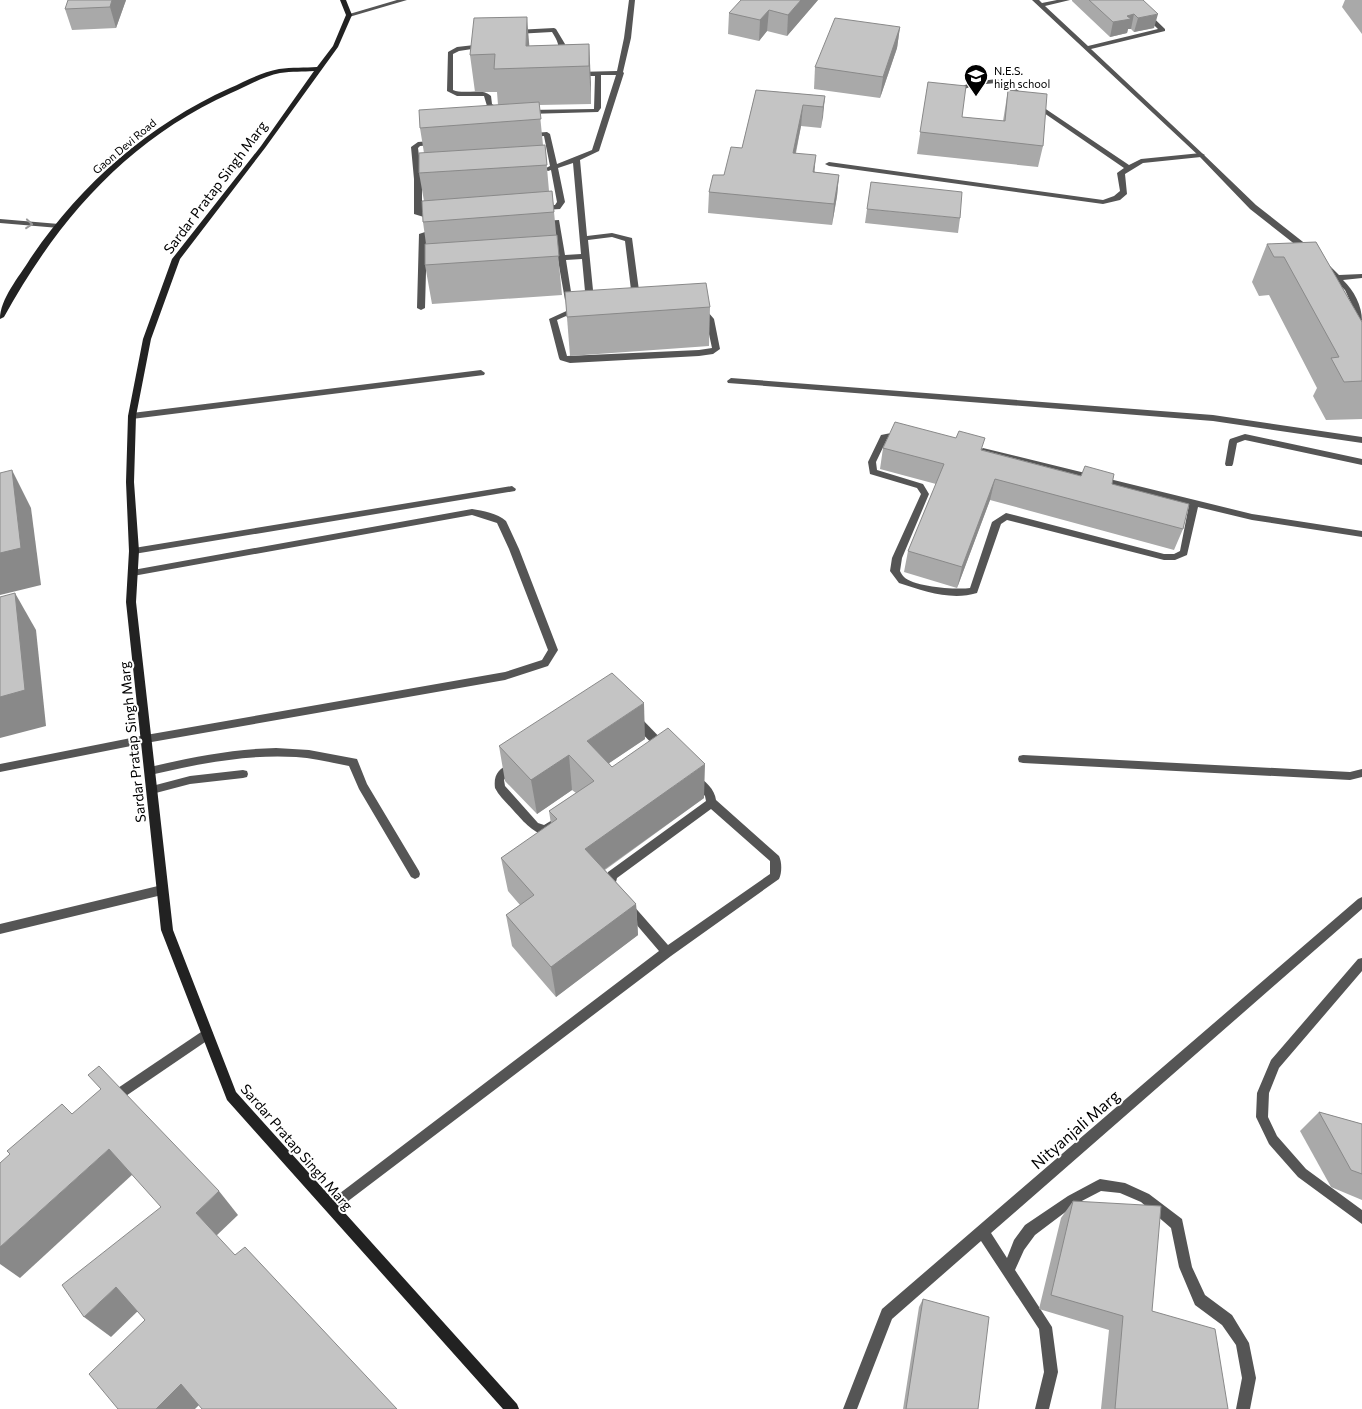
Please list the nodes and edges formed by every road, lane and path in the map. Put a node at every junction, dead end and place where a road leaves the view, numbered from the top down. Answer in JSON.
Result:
{"nodes":[{"id":1,"x":343,"y":0,"type":"edge"},
{"id":2,"x":404,"y":0,"type":"edge"},
{"id":3,"x":632,"y":0,"type":"edge"},
{"id":4,"x":1067,"y":0,"type":"edge"},
{"id":5,"x":1131,"y":0,"type":"edge"},
{"id":6,"x":1038,"y":2,"type":"edge"},
{"id":7,"x":349,"y":15,"type":"junction"},
{"id":8,"x":509,"y":32,"type":"edge"},
{"id":9,"x":492,"y":46,"type":"edge"},
{"id":10,"x":1088,"y":48,"type":"junction"},
{"id":11,"x":553,"y":56,"type":"edge"},
{"id":12,"x":318,"y":69,"type":"junction"},
{"id":13,"x":621,"y":72,"type":"junction"},
{"id":14,"x":598,"y":73,"type":"junction"},
{"id":15,"x":565,"y":74,"type":"edge"},
{"id":16,"x":949,"y":94,"type":"edge"},
{"id":17,"x":513,"y":112,"type":"edge"},
{"id":18,"x":523,"y":112,"type":"edge"},
{"id":19,"x":1201,"y":155,"type":"junction"},
{"id":20,"x":576,"y":160,"type":"junction"},
{"id":21,"x":828,"y":164,"type":"dead end"},
{"id":22,"x":554,"y":168,"type":"junction"},
{"id":23,"x":1128,"y":168,"type":"junction"},
{"id":24,"x":544,"y":169,"type":"edge"},
{"id":25,"x":428,"y":178,"type":"edge"},
{"id":26,"x":418,"y":179,"type":"junction"},
{"id":27,"x":0,"y":221,"type":"edge"},
{"id":28,"x":536,"y":223,"type":"edge"},
{"id":29,"x":59,"y":226,"type":"junction"},
{"id":30,"x":448,"y":230,"type":"edge"},
{"id":31,"x":583,"y":239,"type":"junction"},
{"id":32,"x":1312,"y":254,"type":"edge"},
{"id":33,"x":585,"y":256,"type":"junction"},
{"id":34,"x":553,"y":258,"type":"edge"},
{"id":35,"x":563,"y":258,"type":"junction"},
{"id":36,"x":1318,"y":260,"type":"edge"},
{"id":37,"x":422,"y":268,"type":"junction"},
{"id":38,"x":432,"y":268,"type":"edge"},
{"id":39,"x":1362,"y":276,"type":"edge"},
{"id":40,"x":1337,"y":278,"type":"junction"},
{"id":41,"x":568,"y":298,"type":"edge"},
{"id":42,"x":636,"y":300,"type":"junction"},
{"id":43,"x":590,"y":303,"type":"junction"},
{"id":44,"x":421,"y":308,"type":"dead end"},
{"id":45,"x":0,"y":316,"type":"edge"},
{"id":46,"x":1362,"y":318,"type":"edge"},
{"id":47,"x":481,"y":373,"type":"dead end"},
{"id":48,"x":731,"y":381,"type":"dead end"},
{"id":49,"x":132,"y":416,"type":"junction"},
{"id":50,"x":916,"y":434,"type":"edge"},
{"id":51,"x":1362,"y":440,"type":"edge"},
{"id":52,"x":973,"y":448,"type":"edge"},
{"id":53,"x":1362,"y":462,"type":"edge"},
{"id":54,"x":1229,"y":464,"type":"dead end"},
{"id":55,"x":512,"y":489,"type":"dead end"},
{"id":56,"x":1194,"y":503,"type":"junction"},
{"id":57,"x":1362,"y":534,"type":"edge"},
{"id":58,"x":134,"y":551,"type":"junction"},
{"id":59,"x":132,"y":573,"type":"junction"},
{"id":60,"x":632,"y":716,"type":"edge"},
{"id":61,"x":146,"y":739,"type":"junction"},
{"id":62,"x":663,"y":752,"type":"edge"},
{"id":63,"x":528,"y":758,"type":"edge"},
{"id":64,"x":1023,"y":759,"type":"dead end"},
{"id":65,"x":0,"y":768,"type":"edge"},
{"id":66,"x":150,"y":771,"type":"junction"},
{"id":67,"x":1362,"y":773,"type":"edge"},
{"id":68,"x":243,"y":774,"type":"dead end"},
{"id":69,"x":690,"y":774,"type":"edge"},
{"id":70,"x":152,"y":790,"type":"junction"},
{"id":71,"x":711,"y":802,"type":"junction"},
{"id":72,"x":561,"y":820,"type":"edge"},
{"id":73,"x":415,"y":874,"type":"dead end"},
{"id":74,"x":162,"y":890,"type":"junction"},
{"id":75,"x":1362,"y":902,"type":"edge"},
{"id":76,"x":0,"y":929,"type":"edge"},
{"id":77,"x":667,"y":952,"type":"junction"},
{"id":78,"x":1362,"y":963,"type":"edge"},
{"id":79,"x":207,"y":1034,"type":"junction"},
{"id":80,"x":101,"y":1106,"type":"edge"},
{"id":81,"x":331,"y":1207,"type":"junction"},
{"id":82,"x":1362,"y":1218,"type":"edge"},
{"id":83,"x":982,"y":1231,"type":"junction"},
{"id":84,"x":1008,"y":1270,"type":"junction"},
{"id":85,"x":512,"y":1409,"type":"edge"},
{"id":86,"x":850,"y":1409,"type":"edge"},
{"id":87,"x":1042,"y":1409,"type":"edge"},
{"id":88,"x":1243,"y":1409,"type":"edge"}],
"edges":[{"from":1,"to":7,"type":"main road"},
{"from":2,"to":7,"type":"street"},
{"from":3,"to":13,"type":"street"},
{"from":4,"to":6,"type":"street"},
{"from":5,"to":10,"type":"street"},
{"from":6,"to":10,"type":"street"},
{"from":7,"to":12,"type":"main road","name":"Sardar Pratap Singh Marg"},
{"from":8,"to":11,"type":"street"},
{"from":9,"to":17,"type":"street"},
{"from":10,"to":19,"type":"street"},
{"from":12,"to":29,"type":"main road","name":"Gaon Devi Road"},
{"from":12,"to":49,"type":"main road","name":"Sardar Pratap Singh Marg"},
{"from":13,"to":14,"type":"street"},
{"from":13,"to":20,"type":"street"},
{"from":14,"to":15,"type":"street"},
{"from":14,"to":18,"type":"street"},
{"from":16,"to":23,"type":"street"},
{"from":19,"to":23,"type":"street"},
{"from":19,"to":32,"type":"street"},
{"from":20,"to":22,"type":"street"},
{"from":20,"to":31,"type":"street"},
{"from":21,"to":23,"type":"street"},
{"from":22,"to":24,"type":"street"},
{"from":22,"to":26,"type":"street"},
{"from":22,"to":26,"type":"street"},
{"from":25,"to":26,"type":"street"},
{"from":27,"to":29,"type":"street","one_way":true},
{"from":28,"to":35,"type":"street"},
{"from":29,"to":45,"type":"main road","name":"Gaon Devi Road"},
{"from":30,"to":37,"type":"street"},
{"from":31,"to":33,"type":"street"},
{"from":31,"to":42,"type":"street"},
{"from":33,"to":35,"type":"street"},
{"from":33,"to":43,"type":"street"},
{"from":34,"to":35,"type":"street"},
{"from":35,"to":41,"type":"street"},
{"from":36,"to":40,"type":"street"},
{"from":37,"to":38,"type":"street"},
{"from":37,"to":44,"type":"street"},
{"from":39,"to":40,"type":"street"},
{"from":40,"to":46,"type":"street"},
{"from":42,"to":43,"type":"street"},
{"from":42,"to":43,"type":"street"},
{"from":47,"to":49,"type":"street"},
{"from":48,"to":51,"type":"street"},
{"from":49,"to":58,"type":"main road","name":"Sardar Pratap Singh Marg"},
{"from":50,"to":56,"type":"street"},
{"from":52,"to":56,"type":"street"},
{"from":53,"to":54,"type":"street"},
{"from":55,"to":58,"type":"street"},
{"from":56,"to":57,"type":"street"},
{"from":58,"to":59,"type":"main road","name":"Sardar Pratap Singh Marg"},
{"from":59,"to":61,"type":"main road","name":"Sardar Pratap Singh Marg"},
{"from":59,"to":61,"type":"street"},
{"from":60,"to":62,"type":"street"},
{"from":61,"to":65,"type":"street"},
{"from":61,"to":66,"type":"main road","name":"Sardar Pratap Singh Marg"},
{"from":63,"to":72,"type":"street"},
{"from":64,"to":67,"type":"street"},
{"from":66,"to":70,"type":"main road","name":"Sardar Pratap Singh Marg"},
{"from":66,"to":73,"type":"street"},
{"from":68,"to":70,"type":"street"},
{"from":69,"to":71,"type":"street"},
{"from":70,"to":74,"type":"main road","name":"Sardar Pratap Singh Marg"},
{"from":71,"to":77,"type":"street"},
{"from":71,"to":77,"type":"street"},
{"from":74,"to":76,"type":"street"},
{"from":74,"to":79,"type":"main road","name":"Sardar Pratap Singh Marg"},
{"from":75,"to":83,"type":"street","name":"Nityanjali Marg"},
{"from":77,"to":81,"type":"street"},
{"from":78,"to":82,"type":"street"},
{"from":79,"to":80,"type":"street"},
{"from":79,"to":81,"type":"main road","name":"Sardar Pratap Singh Marg"},
{"from":81,"to":85,"type":"main road","name":"Sardar Pratap Singh Marg"},
{"from":83,"to":84,"type":"street"},
{"from":83,"to":86,"type":"street","name":"Nityanjali Marg"},
{"from":84,"to":87,"type":"street"},
{"from":84,"to":88,"type":"street"}]}
